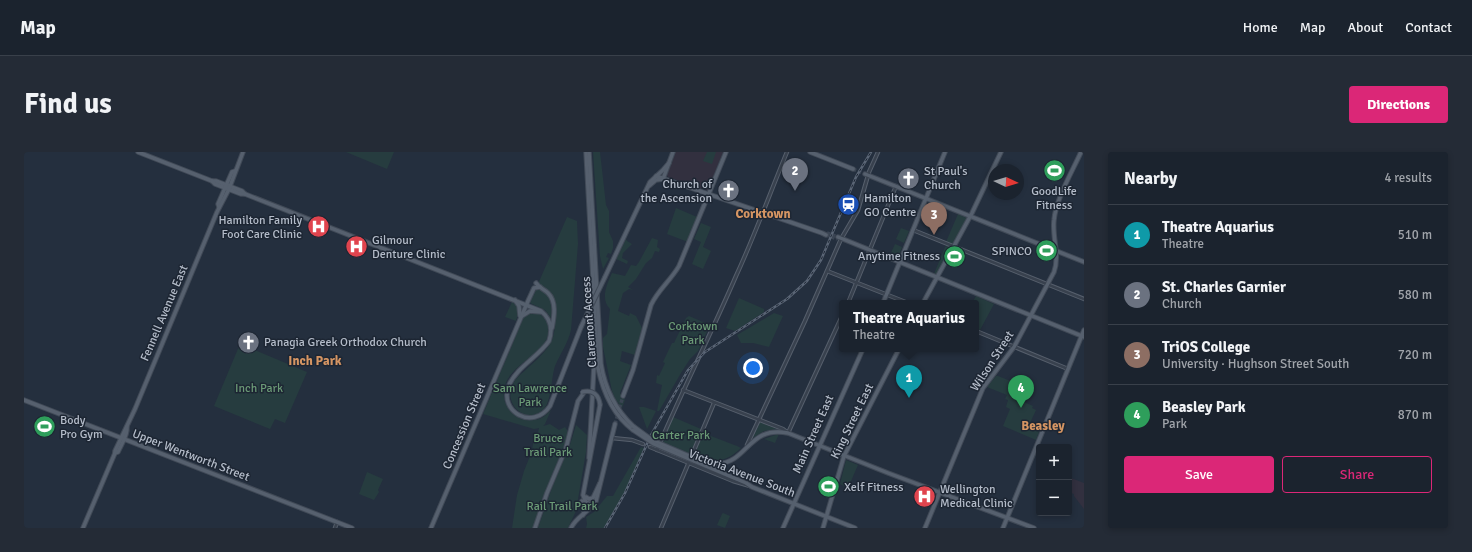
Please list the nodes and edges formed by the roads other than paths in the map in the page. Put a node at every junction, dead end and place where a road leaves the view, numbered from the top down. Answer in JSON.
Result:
{"nodes":[{"id":1,"x":138,"y":152,"type":"edge"},
{"id":2,"x":242,"y":152,"type":"edge"},
{"id":3,"x":586,"y":152,"type":"edge"},
{"id":4,"x":589,"y":152,"type":"edge"},
{"id":5,"x":673,"y":152,"type":"edge"},
{"id":6,"x":726,"y":152,"type":"edge"},
{"id":7,"x":787,"y":152,"type":"edge"},
{"id":8,"x":810,"y":152,"type":"edge"},
{"id":9,"x":878,"y":152,"type":"edge"},
{"id":10,"x":945,"y":152,"type":"edge"},
{"id":11,"x":1001,"y":152,"type":"edge"},
{"id":12,"x":1081,"y":152,"type":"edge"},
{"id":13,"x":669,"y":163,"type":"junction"},
{"id":14,"x":853,"y":169,"type":"tunnel mouth"},
{"id":15,"x":866,"y":175,"type":"junction"},
{"id":16,"x":656,"y":176,"type":"junction"},
{"id":17,"x":663,"y":179,"type":"junction"},
{"id":18,"x":896,"y":186,"type":"junction"},
{"id":19,"x":228,"y":187,"type":"junction"},
{"id":20,"x":648,"y":187,"type":"junction"},
{"id":21,"x":709,"y":195,"type":"junction"},
{"id":22,"x":926,"y":198,"type":"junction"},
{"id":23,"x":763,"y":213,"type":"junction"},
{"id":24,"x":971,"y":216,"type":"junction"},
{"id":25,"x":913,"y":230,"type":"junction"},
{"id":26,"x":826,"y":234,"type":"tunnel mouth"},
{"id":27,"x":838,"y":238,"type":"junction"},
{"id":28,"x":954,"y":247,"type":"junction"},
{"id":29,"x":1055,"y":250,"type":"junction"},
{"id":30,"x":870,"y":251,"type":"junction"},
{"id":31,"x":1084,"y":262,"type":"edge"},
{"id":32,"x":900,"y":263,"type":"junction"},
{"id":33,"x":827,"y":271,"type":"junction"},
{"id":34,"x":938,"y":278,"type":"junction"},
{"id":35,"x":857,"y":282,"type":"junction"},
{"id":36,"x":536,"y":283,"type":"dead end"},
{"id":37,"x":1047,"y":285,"type":"junction"},
{"id":38,"x":540,"y":287,"type":"junction"},
{"id":39,"x":887,"y":295,"type":"junction"},
{"id":40,"x":512,"y":299,"type":"junction"},
{"id":41,"x":1084,"y":299,"type":"edge"},
{"id":42,"x":849,"y":300,"type":"edge"},
{"id":43,"x":884,"y":300,"type":"edge"},
{"id":44,"x":900,"y":300,"type":"edge"},
{"id":45,"x":926,"y":300,"type":"edge"},
{"id":46,"x":526,"y":304,"type":"junction"},
{"id":47,"x":542,"y":312,"type":"junction"},
{"id":48,"x":595,"y":316,"type":"junction"},
{"id":49,"x":1030,"y":316,"type":"junction"},
{"id":50,"x":520,"y":318,"type":"junction"},
{"id":51,"x":839,"y":323,"type":"edge"},
{"id":52,"x":1084,"y":330,"type":"edge"},
{"id":53,"x":552,"y":331,"type":"junction"},
{"id":54,"x":979,"y":332,"type":"edge"},
{"id":55,"x":1083,"y":336,"type":"edge"},
{"id":56,"x":1014,"y":347,"type":"junction"},
{"id":57,"x":862,"y":352,"type":"edge"},
{"id":58,"x":897,"y":352,"type":"edge"},
{"id":59,"x":1068,"y":369,"type":"junction"},
{"id":60,"x":683,"y":390,"type":"junction"},
{"id":61,"x":623,"y":396,"type":"tunnel mouth"},
{"id":62,"x":24,"y":400,"type":"edge"},
{"id":63,"x":714,"y":403,"type":"junction"},
{"id":64,"x":759,"y":420,"type":"junction"},
{"id":65,"x":615,"y":424,"type":"tunnel mouth"},
{"id":66,"x":633,"y":428,"type":"junction"},
{"id":67,"x":788,"y":433,"type":"junction"},
{"id":68,"x":122,"y":438,"type":"junction"},
{"id":69,"x":612,"y":438,"type":"junction"},
{"id":70,"x":643,"y":444,"type":"tunnel mouth"},
{"id":71,"x":819,"y":445,"type":"junction"},
{"id":72,"x":650,"y":447,"type":"tunnel mouth"},
{"id":73,"x":657,"y":450,"type":"junction"},
{"id":74,"x":742,"y":452,"type":"junction"},
{"id":75,"x":844,"y":456,"type":"junction"},
{"id":76,"x":589,"y":458,"type":"junction"},
{"id":77,"x":694,"y":460,"type":"junction"},
{"id":78,"x":689,"y":463,"type":"junction"},
{"id":79,"x":600,"y":482,"type":"junction"},
{"id":80,"x":584,"y":487,"type":"junction"},
{"id":81,"x":752,"y":487,"type":"junction"},
{"id":82,"x":940,"y":492,"type":"junction"},
{"id":83,"x":586,"y":497,"type":"junction"},
{"id":84,"x":793,"y":504,"type":"junction"},
{"id":85,"x":593,"y":505,"type":"junction"},
{"id":86,"x":583,"y":515,"type":"junction"},
{"id":87,"x":827,"y":517,"type":"junction"},
{"id":88,"x":1007,"y":518,"type":"junction"},
{"id":89,"x":337,"y":522,"type":"junction"},
{"id":90,"x":83,"y":528,"type":"edge"},
{"id":91,"x":335,"y":528,"type":"edge"},
{"id":92,"x":352,"y":528,"type":"edge"},
{"id":93,"x":431,"y":528,"type":"edge"},
{"id":94,"x":535,"y":528,"type":"edge"},
{"id":95,"x":571,"y":528,"type":"edge"},
{"id":96,"x":661,"y":528,"type":"edge"},
{"id":97,"x":783,"y":528,"type":"edge"},
{"id":98,"x":823,"y":528,"type":"edge"},
{"id":99,"x":855,"y":528,"type":"edge"},
{"id":100,"x":925,"y":528,"type":"edge"},
{"id":101,"x":1003,"y":528,"type":"edge"},
{"id":102,"x":1034,"y":528,"type":"edge"}],
"edges":[{"from":1,"to":19,"type":"main road"},
{"from":2,"to":19,"type":"main road","name":"Fennell Avenue East"},
{"from":3,"to":48,"type":"main road","name":"Claremont Access"},
{"from":4,"to":66,"type":"main road","name":"Claremont Access"},
{"from":5,"to":13,"type":"main road"},
{"from":6,"to":21,"type":"main road"},
{"from":7,"to":23,"type":"street"},
{"from":8,"to":14,"type":"main road"},
{"from":9,"to":15,"type":"street"},
{"from":10,"to":22,"type":"main road"},
{"from":11,"to":24,"type":"main road"},
{"from":12,"to":29,"type":"main road","name":"Wilson Street"},
{"from":13,"to":16,"type":"main road"},
{"from":13,"to":17,"type":"main road"},
{"from":15,"to":18,"type":"main road"},
{"from":15,"to":27,"type":"street"},
{"from":16,"to":17,"type":"main road"},
{"from":16,"to":20,"type":"main road"},
{"from":17,"to":20,"type":"main road"},
{"from":17,"to":21,"type":"main road"},
{"from":18,"to":22,"type":"main road"},
{"from":18,"to":30,"type":"street"},
{"from":19,"to":40,"type":"main road"},
{"from":19,"to":68,"type":"main road","name":"Fennell Avenue East"},
{"from":20,"to":53,"type":"main road","bridge":true},
{"from":21,"to":23,"type":"main road"},
{"from":21,"to":61,"type":"main road"},
{"from":22,"to":24,"type":"main road"},
{"from":22,"to":25,"type":"main road"},
{"from":23,"to":26,"type":"main road"},
{"from":23,"to":60,"type":"street"},
{"from":24,"to":28,"type":"main road"},
{"from":24,"to":29,"type":"main road"},
{"from":25,"to":28,"type":"street"},
{"from":25,"to":32,"type":"main road"},
{"from":27,"to":30,"type":"main road"},
{"from":27,"to":33,"type":"street"},
{"from":28,"to":34,"type":"main road"},
{"from":28,"to":37,"type":"street"},
{"from":29,"to":31,"type":"main road"},
{"from":29,"to":37,"type":"main road","name":"Wilson Street"},
{"from":30,"to":32,"type":"main road"},
{"from":30,"to":35,"type":"street"},
{"from":32,"to":34,"type":"main road"},
{"from":32,"to":39,"type":"main road"},
{"from":33,"to":35,"type":"street"},
{"from":33,"to":64,"type":"street"},
{"from":34,"to":45,"type":"main road"},
{"from":34,"to":49,"type":"main road"},
{"from":35,"to":39,"type":"street"},
{"from":35,"to":42,"type":"street"},
{"from":36,"to":38,"type":"main road"},
{"from":37,"to":41,"type":"street"},
{"from":37,"to":49,"type":"main road","name":"Wilson Street"},
{"from":38,"to":46,"type":"main road","name":"Concession Street"},
{"from":38,"to":53,"type":"main road"},
{"from":39,"to":43,"type":"main road"},
{"from":39,"to":44,"type":"street"},
{"from":40,"to":46,"type":"main road"},
{"from":40,"to":50,"type":"main road"},
{"from":46,"to":47,"type":"main road"},
{"from":46,"to":50,"type":"main road","name":"Concession Street"},
{"from":47,"to":50,"type":"main road"},
{"from":47,"to":53,"type":"main road"},
{"from":48,"to":66,"type":"main road","name":"Claremont Access"},
{"from":48,"to":76,"type":"main road"},
{"from":49,"to":55,"type":"main road"},
{"from":49,"to":56,"type":"main road","name":"Wilson Street"},
{"from":50,"to":93,"type":"main road","name":"Concession Street"},
{"from":51,"to":67,"type":"street"},
{"from":52,"to":55,"type":"main road"},
{"from":54,"to":56,"type":"street"},
{"from":55,"to":59,"type":"main road"},
{"from":56,"to":59,"type":"street"},
{"from":56,"to":82,"type":"main road","name":"Wilson Street"},
{"from":57,"to":71,"type":"main road","name":"Main Street East"},
{"from":58,"to":75,"type":"main road","name":"King Street East"},
{"from":59,"to":88,"type":"main road"},
{"from":60,"to":63,"type":"street"},
{"from":60,"to":73,"type":"street"},
{"from":62,"to":68,"type":"main road","name":"Upper Wentworth Street"},
{"from":63,"to":64,"type":"street"},
{"from":63,"to":78,"type":"street"},
{"from":64,"to":67,"type":"street"},
{"from":64,"to":74,"type":"street"},
{"from":65,"to":69,"type":"main road"},
{"from":66,"to":77,"type":"main road","name":"Claremont Access","bridge":true},
{"from":67,"to":71,"type":"main road","name":"Claremont Access"},
{"from":67,"to":74,"type":"main road","name":"Claremont Access"},
{"from":68,"to":89,"type":"main road","name":"Upper Wentworth Street"},
{"from":68,"to":90,"type":"main road","name":"Fennell Avenue East"},
{"from":69,"to":70,"type":"street"},
{"from":69,"to":79,"type":"main road"},
{"from":71,"to":75,"type":"main road","name":"Claremont Access"},
{"from":71,"to":84,"type":"main road","name":"Main Street East"},
{"from":72,"to":73,"type":"street","name":"Victoria Avenue South"},
{"from":73,"to":78,"type":"street","name":"Victoria Avenue South"},
{"from":74,"to":77,"type":"main road","name":"Claremont Access"},
{"from":75,"to":82,"type":"main road","name":"Claremont Access"},
{"from":75,"to":87,"type":"main road","name":"King Street East"},
{"from":76,"to":80,"type":"main road"},
{"from":76,"to":94,"type":"main road","bridge":true},
{"from":77,"to":81,"type":"main road","name":"Claremont Access"},
{"from":78,"to":81,"type":"street","name":"Victoria Avenue South"},
{"from":78,"to":96,"type":"street"},
{"from":79,"to":83,"type":"main road"},
{"from":79,"to":85,"type":"main road"},
{"from":80,"to":83,"type":"main road"},
{"from":80,"to":85,"type":"main road"},
{"from":80,"to":86,"type":"main road"},
{"from":81,"to":84,"type":"main road","name":"Victoria Avenue South"},
{"from":82,"to":88,"type":"main road","name":"Claremont Access"},
{"from":82,"to":100,"type":"main road","name":"Wilson Street"},
{"from":83,"to":85,"type":"main road"},
{"from":84,"to":87,"type":"main road","name":"Victoria Avenue South"},
{"from":84,"to":97,"type":"main road","name":"Main Street East"},
{"from":85,"to":86,"type":"main road"},
{"from":86,"to":95,"type":"main road"},
{"from":87,"to":98,"type":"main road","name":"King Street East"},
{"from":87,"to":99,"type":"main road","name":"Victoria Avenue South"},
{"from":88,"to":101,"type":"main road"},
{"from":88,"to":102,"type":"main road","name":"Claremont Access"},
{"from":89,"to":91,"type":"street"},
{"from":89,"to":92,"type":"main road","name":"Upper Wentworth Street"}]}
